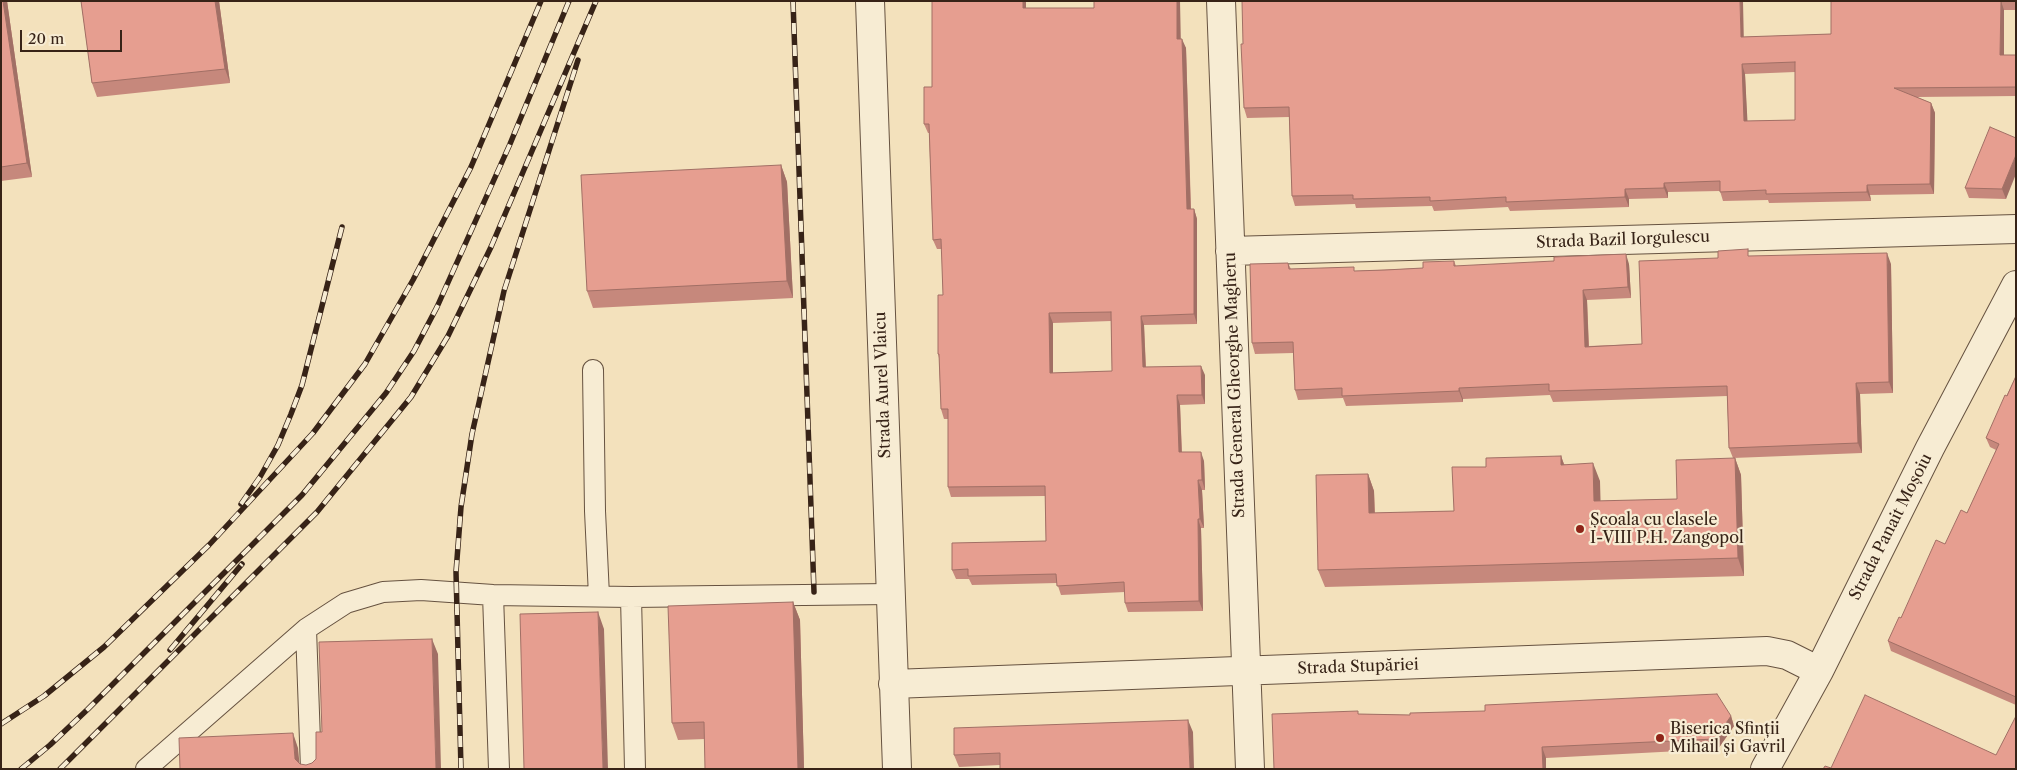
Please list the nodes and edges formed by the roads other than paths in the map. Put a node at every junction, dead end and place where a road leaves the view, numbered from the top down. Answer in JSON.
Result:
{"nodes":[{"id":1,"x":870,"y":1,"type":"edge"},
{"id":2,"x":1221,"y":1,"type":"edge"},
{"id":3,"x":2016,"y":229,"type":"edge"},
{"id":4,"x":1230,"y":251,"type":"junction"},
{"id":5,"x":2016,"y":284,"type":"edge"},
{"id":6,"x":593,"y":370,"type":"dead end"},
{"id":7,"x":890,"y":594,"type":"junction"},
{"id":8,"x":493,"y":595,"type":"junction"},
{"id":9,"x":599,"y":596,"type":"junction"},
{"id":10,"x":631,"y":597,"type":"junction"},
{"id":11,"x":306,"y":629,"type":"junction"},
{"id":12,"x":1245,"y":671,"type":"junction"},
{"id":13,"x":1818,"y":671,"type":"junction"},
{"id":14,"x":893,"y":684,"type":"junction"},
{"id":15,"x":167,"y":760,"type":"edge"},
{"id":16,"x":146,"y":769,"type":"edge"},
{"id":17,"x":312,"y":769,"type":"edge"},
{"id":18,"x":499,"y":769,"type":"edge"},
{"id":19,"x":635,"y":769,"type":"edge"},
{"id":20,"x":897,"y":769,"type":"edge"},
{"id":21,"x":1250,"y":769,"type":"edge"},
{"id":22,"x":1765,"y":769,"type":"edge"}],
"edges":[{"from":1,"to":7,"type":"street","name":"Strada Aurel Vlaicu"},
{"from":2,"to":4,"type":"street","name":"Strada General Gheorghe Magheru"},
{"from":3,"to":4,"type":"street","name":"Strada Bazil Iorgulescu"},
{"from":4,"to":12,"type":"street","name":"Strada General Gheorghe Magheru"},
{"from":5,"to":13,"type":"street","name":"Strada Panait Moșoiu"},
{"from":6,"to":9,"type":"lane"},
{"from":7,"to":10,"type":"lane"},
{"from":7,"to":14,"type":"street","name":"Strada Aurel Vlaicu"},
{"from":8,"to":9,"type":"lane"},
{"from":8,"to":11,"type":"lane"},
{"from":8,"to":18,"type":"lane"},
{"from":9,"to":10,"type":"lane"},
{"from":10,"to":19,"type":"lane"},
{"from":11,"to":15,"type":"lane"},
{"from":11,"to":17,"type":"lane"},
{"from":12,"to":13,"type":"street","name":"Strada Stupăriei"},
{"from":12,"to":14,"type":"street","name":"Strada Stupăriei"},
{"from":12,"to":21,"type":"street","name":"Strada General Gheorghe Magheru"},
{"from":13,"to":22,"type":"street","name":"Strada Panait Moșoiu"},
{"from":14,"to":20,"type":"street","name":"Strada Aurel Vlaicu"},
{"from":15,"to":16,"type":"lane"}]}
